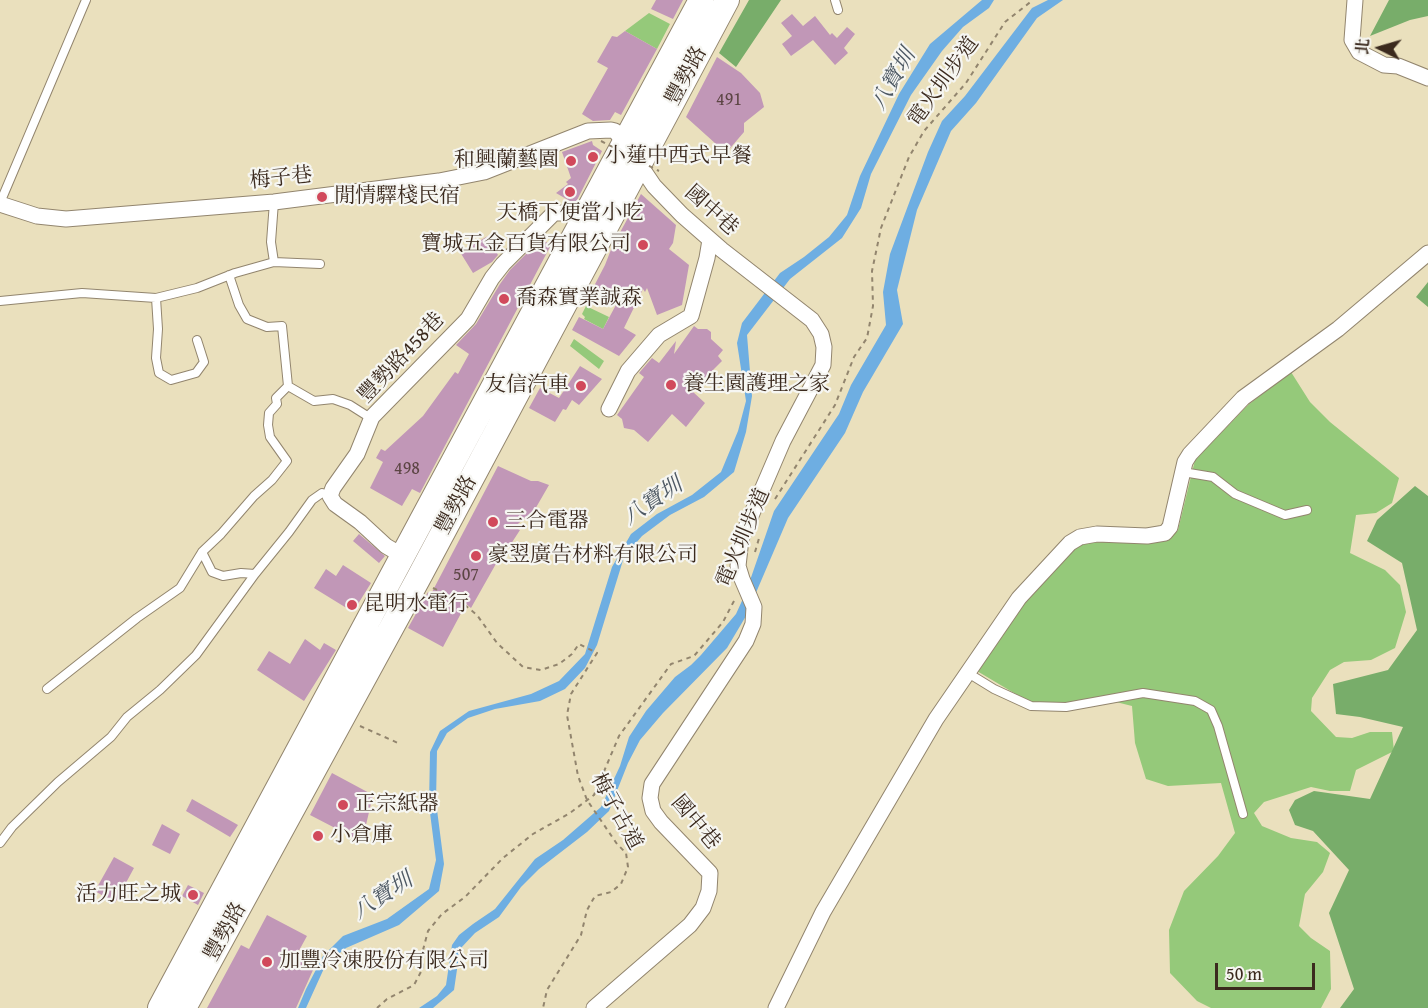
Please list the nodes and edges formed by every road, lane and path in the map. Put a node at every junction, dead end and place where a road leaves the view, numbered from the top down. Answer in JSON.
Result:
{"nodes":[{"id":1,"x":86,"y":0,"type":"edge"},
{"id":2,"x":701,"y":0,"type":"edge"},
{"id":3,"x":728,"y":0,"type":"edge"},
{"id":4,"x":835,"y":0,"type":"edge"},
{"id":5,"x":1033,"y":0,"type":"edge"},
{"id":6,"x":1355,"y":0,"type":"edge"},
{"id":7,"x":838,"y":10,"type":"dead end"},
{"id":8,"x":1428,"y":78,"type":"edge"},
{"id":9,"x":601,"y":141,"type":"dead end"},
{"id":10,"x":625,"y":143,"type":"junction"},
{"id":11,"x":649,"y":168,"type":"junction"},
{"id":12,"x":274,"y":202,"type":"junction"},
{"id":13,"x":0,"y":204,"type":"edge"},
{"id":14,"x":583,"y":221,"type":"junction"},
{"id":15,"x":710,"y":240,"type":"junction"},
{"id":16,"x":1428,"y":253,"type":"edge"},
{"id":17,"x":274,"y":262,"type":"junction"},
{"id":18,"x":320,"y":264,"type":"dead end"},
{"id":19,"x":229,"y":275,"type":"junction"},
{"id":20,"x":156,"y":298,"type":"junction"},
{"id":21,"x":0,"y":301,"type":"edge"},
{"id":22,"x":196,"y":340,"type":"dead end"},
{"id":23,"x":288,"y":386,"type":"junction"},
{"id":24,"x":609,"y":409,"type":"dead end"},
{"id":25,"x":372,"y":419,"type":"junction"},
{"id":26,"x":1183,"y":472,"type":"junction"},
{"id":27,"x":330,"y":496,"type":"junction"},
{"id":28,"x":771,"y":506,"type":"dead end"},
{"id":29,"x":1307,"y":510,"type":"dead end"},
{"id":30,"x":760,"y":531,"type":"dead end"},
{"id":31,"x":202,"y":552,"type":"junction"},
{"id":32,"x":403,"y":556,"type":"junction"},
{"id":33,"x":255,"y":574,"type":"junction"},
{"id":34,"x":418,"y":579,"type":"junction"},
{"id":35,"x":742,"y":579,"type":"junction"},
{"id":36,"x":968,"y":674,"type":"junction"},
{"id":37,"x":47,"y":689,"type":"dead end"},
{"id":38,"x":355,"y":722,"type":"dead end"},
{"id":39,"x":398,"y":743,"type":"dead end"},
{"id":40,"x":587,"y":800,"type":"junction"},
{"id":41,"x":1243,"y":814,"type":"dead end"},
{"id":42,"x":0,"y":843,"type":"edge"},
{"id":43,"x":160,"y":1008,"type":"edge"},
{"id":44,"x":184,"y":1008,"type":"edge"},
{"id":45,"x":377,"y":1008,"type":"edge"},
{"id":46,"x":543,"y":1008,"type":"edge"},
{"id":47,"x":594,"y":1008,"type":"edge"},
{"id":48,"x":776,"y":1008,"type":"edge"}],
"edges":[{"from":1,"to":13,"type":"lane","name":"梅子巷"},
{"from":2,"to":10,"type":"main road","name":"豐勢路"},
{"from":3,"to":11,"type":"main road","name":"豐勢路"},
{"from":4,"to":7,"type":"lane"},
{"from":5,"to":28,"type":"path","name":"電火圳步道"},
{"from":6,"to":8,"type":"street"},
{"from":9,"to":11,"type":"path","bridge":true},
{"from":10,"to":11,"type":"street","name":"國中巷"},
{"from":10,"to":12,"type":"street","name":"梅子巷"},
{"from":10,"to":14,"type":"main road","name":"豐勢路"},
{"from":11,"to":15,"type":"street","name":"國中巷"},
{"from":11,"to":34,"type":"main road","name":"豐勢路"},
{"from":12,"to":13,"type":"street","name":"梅子巷"},
{"from":12,"to":17,"type":"lane"},
{"from":14,"to":25,"type":"street","name":"豐勢路458巷"},
{"from":14,"to":32,"type":"main road","name":"豐勢路"},
{"from":15,"to":24,"type":"street"},
{"from":15,"to":35,"type":"street","name":"國中巷"},
{"from":16,"to":26,"type":"street"},
{"from":17,"to":18,"type":"lane"},
{"from":17,"to":19,"type":"lane"},
{"from":19,"to":20,"type":"lane"},
{"from":19,"to":23,"type":"lane"},
{"from":20,"to":21,"type":"lane"},
{"from":20,"to":22,"type":"lane"},
{"from":23,"to":25,"type":"lane"},
{"from":23,"to":31,"type":"lane"},
{"from":25,"to":27,"type":"street","name":"豐勢路458巷"},
{"from":26,"to":29,"type":"lane"},
{"from":26,"to":36,"type":"street"},
{"from":27,"to":32,"type":"street"},
{"from":27,"to":33,"type":"lane"},
{"from":30,"to":35,"type":"path","name":"電火圳步道"},
{"from":31,"to":33,"type":"lane"},
{"from":31,"to":37,"type":"lane"},
{"from":32,"to":43,"type":"main road","name":"豐勢路"},
{"from":33,"to":42,"type":"lane"},
{"from":34,"to":40,"type":"path","name":"梅子古道"},
{"from":34,"to":44,"type":"main road","name":"豐勢路"},
{"from":35,"to":40,"type":"path","name":"電火圳步道"},
{"from":35,"to":47,"type":"street","name":"國中巷"},
{"from":36,"to":41,"type":"lane"},
{"from":36,"to":48,"type":"street"},
{"from":38,"to":39,"type":"path"},
{"from":40,"to":45,"type":"path","name":"電火圳步道"},
{"from":40,"to":46,"type":"path","name":"梅子古道"}]}
